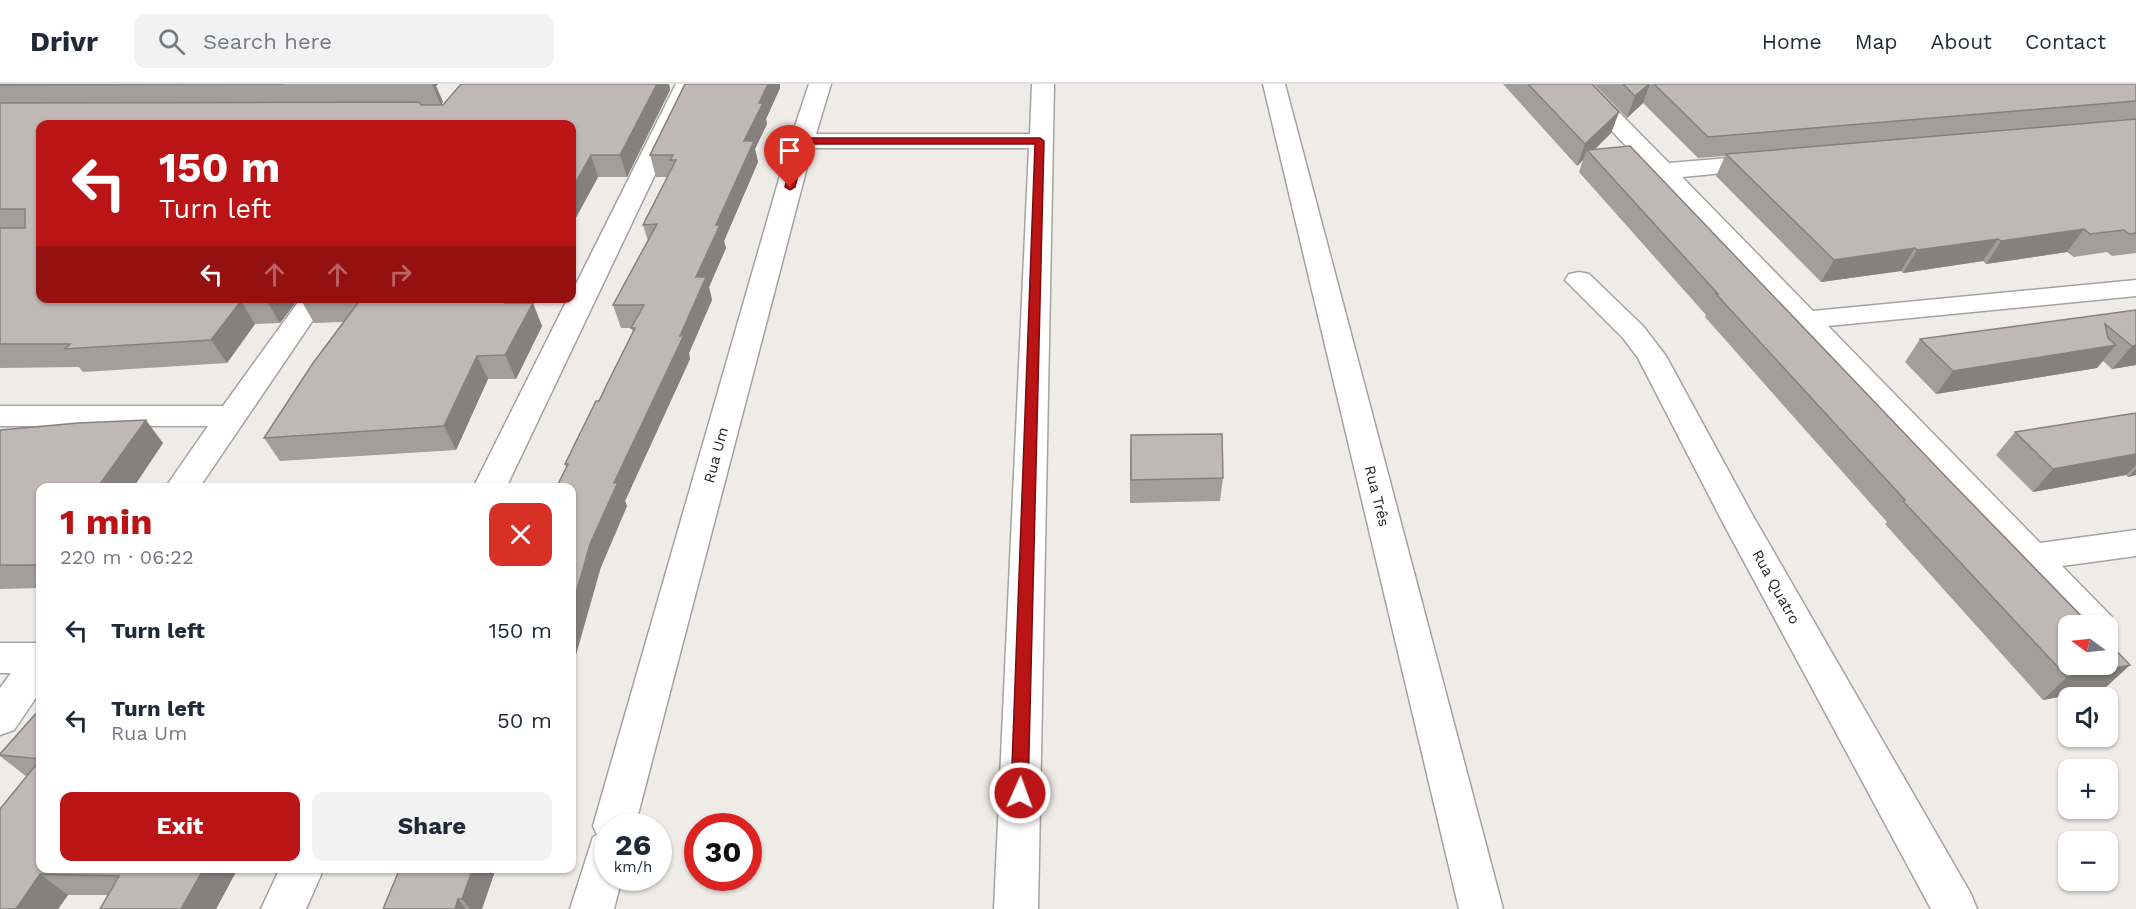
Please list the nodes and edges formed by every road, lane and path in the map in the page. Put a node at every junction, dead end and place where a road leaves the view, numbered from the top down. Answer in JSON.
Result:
{"nodes":[{"id":1,"x":687,"y":84,"type":"edge"},
{"id":2,"x":820,"y":84,"type":"edge"},
{"id":3,"x":1043,"y":84,"type":"edge"},
{"id":4,"x":1274,"y":84,"type":"edge"},
{"id":5,"x":1579,"y":84,"type":"edge"},
{"id":6,"x":802,"y":141,"type":"junction"},
{"id":7,"x":1040,"y":141,"type":"junction"},
{"id":8,"x":1792,"y":160,"type":"edge"},
{"id":9,"x":1662,"y":171,"type":"junction"},
{"id":10,"x":1579,"y":280,"type":"dead end"},
{"id":11,"x":2136,"y":288,"type":"edge"},
{"id":12,"x":311,"y":303,"type":"edge"},
{"id":13,"x":1805,"y":320,"type":"junction"},
{"id":14,"x":0,"y":416,"type":"edge"},
{"id":15,"x":231,"y":416,"type":"junction"},
{"id":16,"x":184,"y":483,"type":"edge"},
{"id":17,"x":491,"y":483,"type":"edge"},
{"id":18,"x":2136,"y":543,"type":"edge"},
{"id":19,"x":2032,"y":557,"type":"junction"},
{"id":20,"x":2088,"y":615,"type":"edge"},
{"id":21,"x":0,"y":658,"type":"edge"},
{"id":22,"x":36,"y":658,"type":"edge"},
{"id":23,"x":36,"y":668,"type":"edge"},
{"id":24,"x":0,"y":718,"type":"edge"},
{"id":25,"x":618,"y":813,"type":"edge"},
{"id":26,"x":301,"y":873,"type":"edge"},
{"id":27,"x":597,"y":891,"type":"edge"},
{"id":28,"x":283,"y":909,"type":"edge"},
{"id":29,"x":592,"y":909,"type":"edge"},
{"id":30,"x":1016,"y":909,"type":"edge"},
{"id":31,"x":1481,"y":909,"type":"edge"},
{"id":32,"x":1955,"y":909,"type":"edge"}],
"edges":[{"from":1,"to":17,"type":"street"},
{"from":2,"to":6,"type":"street","name":"Rua Um"},
{"from":3,"to":7,"type":"street"},
{"from":4,"to":31,"type":"street","name":"Rua Três"},
{"from":5,"to":9,"type":"street"},
{"from":6,"to":7,"type":"street"},
{"from":6,"to":25,"type":"street","name":"Rua Um"},
{"from":7,"to":30,"type":"street"},
{"from":8,"to":9,"type":"street"},
{"from":9,"to":13,"type":"street"},
{"from":10,"to":32,"type":"street","name":"Rua Quatro"},
{"from":11,"to":13,"type":"street"},
{"from":12,"to":15,"type":"street"},
{"from":13,"to":19,"type":"street"},
{"from":14,"to":15,"type":"street"},
{"from":15,"to":16,"type":"street"},
{"from":18,"to":19,"type":"street"},
{"from":19,"to":20,"type":"street"},
{"from":21,"to":22,"type":"street"},
{"from":23,"to":24,"type":"street"},
{"from":26,"to":28,"type":"street"},
{"from":27,"to":29,"type":"street"}]}
